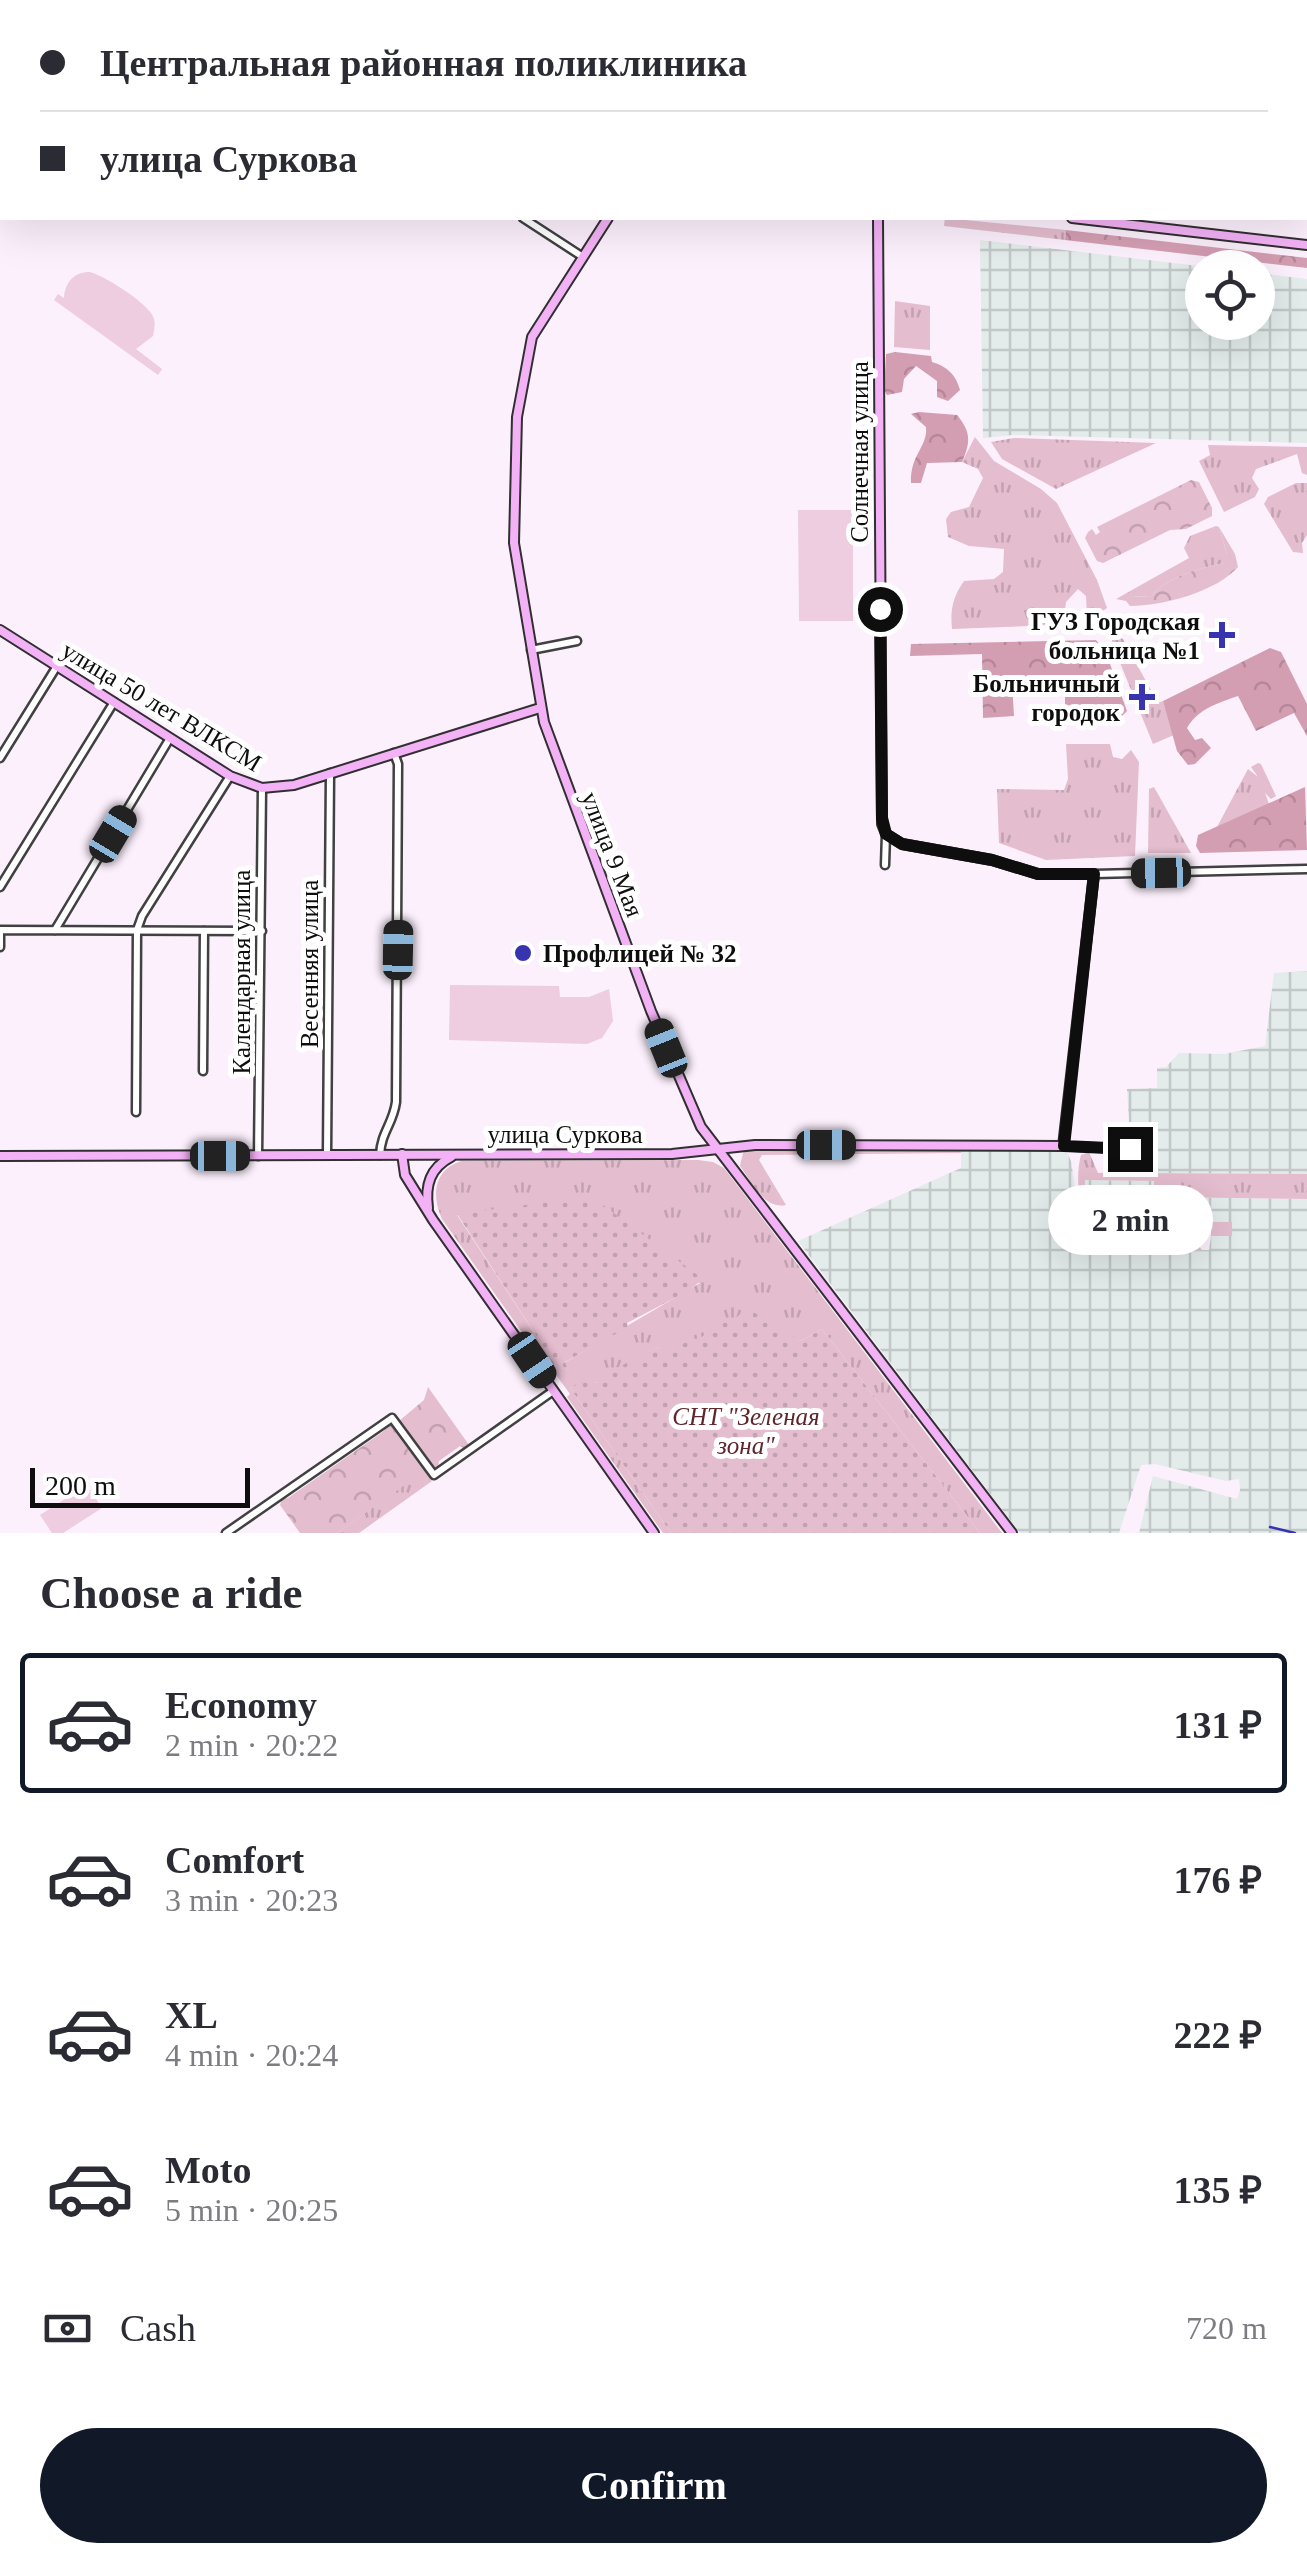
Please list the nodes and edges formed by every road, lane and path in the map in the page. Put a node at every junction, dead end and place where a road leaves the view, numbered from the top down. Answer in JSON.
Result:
{"nodes":[{"id":1,"x":526,"y":220,"type":"edge"},
{"id":2,"x":607,"y":220,"type":"edge"},
{"id":3,"x":878,"y":220,"type":"edge"},
{"id":4,"x":1090,"y":220,"type":"edge"},
{"id":5,"x":1307,"y":244,"type":"edge"},
{"id":6,"x":583,"y":257,"type":"junction"},
{"id":7,"x":0,"y":630,"type":"edge"},
{"id":8,"x":578,"y":641,"type":"dead end"},
{"id":9,"x":530,"y":650,"type":"junction"},
{"id":10,"x":56,"y":666,"type":"junction"},
{"id":11,"x":114,"y":702,"type":"junction"},
{"id":12,"x":540,"y":708,"type":"junction"},
{"id":13,"x":170,"y":738,"type":"junction"},
{"id":14,"x":394,"y":753,"type":"junction"},
{"id":15,"x":0,"y":758,"type":"edge"},
{"id":16,"x":330,"y":774,"type":"junction"},
{"id":17,"x":230,"y":776,"type":"junction"},
{"id":18,"x":262,"y":788,"type":"junction"},
{"id":19,"x":886,"y":834,"type":"junction"},
{"id":20,"x":885,"y":866,"type":"dead end"},
{"id":21,"x":1307,"y":870,"type":"edge"},
{"id":22,"x":1094,"y":874,"type":"junction"},
{"id":23,"x":0,"y":887,"type":"edge"},
{"id":24,"x":0,"y":930,"type":"edge"},
{"id":25,"x":56,"y":930,"type":"junction"},
{"id":26,"x":137,"y":930,"type":"junction"},
{"id":27,"x":204,"y":930,"type":"junction"},
{"id":28,"x":262,"y":930,"type":"junction"},
{"id":29,"x":0,"y":947,"type":"edge"},
{"id":30,"x":203,"y":1070,"type":"dead end"},
{"id":31,"x":136,"y":1112,"type":"dead end"},
{"id":32,"x":1064,"y":1146,"type":"junction"},
{"id":33,"x":718,"y":1149,"type":"junction"},
{"id":34,"x":1130,"y":1149,"type":"dead end"},
{"id":35,"x":402,"y":1154,"type":"junction"},
{"id":36,"x":460,"y":1154,"type":"junction"},
{"id":37,"x":327,"y":1155,"type":"junction"},
{"id":38,"x":380,"y":1155,"type":"junction"},
{"id":39,"x":0,"y":1156,"type":"edge"},
{"id":40,"x":258,"y":1156,"type":"junction"},
{"id":41,"x":433,"y":1220,"type":"junction"},
{"id":42,"x":554,"y":1391,"type":"junction"},
{"id":43,"x":226,"y":1533,"type":"edge"},
{"id":44,"x":654,"y":1533,"type":"edge"},
{"id":45,"x":1012,"y":1533,"type":"edge"}],
"edges":[{"from":1,"to":6,"type":"street"},
{"from":2,"to":6,"type":"main road","name":"улица 9 Мая"},
{"from":3,"to":19,"type":"main road","name":"Солнечная улица"},
{"from":4,"to":5,"type":"main road"},
{"from":6,"to":9,"type":"main road","name":"улица 9 Мая"},
{"from":7,"to":10,"type":"main road","name":"улица 50 лет ВЛКСМ"},
{"from":8,"to":9,"type":"street"},
{"from":9,"to":12,"type":"main road","name":"улица 9 Мая"},
{"from":10,"to":11,"type":"main road","name":"улица 50 лет ВЛКСМ"},
{"from":10,"to":15,"type":"street"},
{"from":11,"to":13,"type":"main road","name":"улица 50 лет ВЛКСМ"},
{"from":11,"to":23,"type":"street"},
{"from":12,"to":14,"type":"main road","name":"улица 50 лет ВЛКСМ"},
{"from":12,"to":33,"type":"main road","name":"улица 9 Мая"},
{"from":13,"to":17,"type":"main road","name":"улица 50 лет ВЛКСМ"},
{"from":13,"to":25,"type":"street"},
{"from":14,"to":16,"type":"main road","name":"улица 50 лет ВЛКСМ"},
{"from":14,"to":38,"type":"street"},
{"from":16,"to":18,"type":"main road","name":"улица 50 лет ВЛКСМ"},
{"from":16,"to":37,"type":"street","name":"Весенняя улица"},
{"from":17,"to":18,"type":"main road","name":"улица 50 лет ВЛКСМ"},
{"from":17,"to":26,"type":"street"},
{"from":18,"to":28,"type":"street","name":"Календарная улица"},
{"from":19,"to":20,"type":"street","name":"Солнечная улица"},
{"from":19,"to":22,"type":"main road"},
{"from":21,"to":22,"type":"street"},
{"from":22,"to":32,"type":"main road"},
{"from":24,"to":25,"type":"street"},
{"from":24,"to":29,"type":"street"},
{"from":25,"to":26,"type":"street"},
{"from":26,"to":27,"type":"street"},
{"from":26,"to":31,"type":"street"},
{"from":27,"to":28,"type":"street"},
{"from":27,"to":30,"type":"street"},
{"from":28,"to":40,"type":"street","name":"Календарная улица"},
{"from":32,"to":33,"type":"main road","name":"улица Суркова"},
{"from":32,"to":34,"type":"street","name":"улица Суркова"},
{"from":33,"to":36,"type":"main road","name":"улица Суркова"},
{"from":33,"to":45,"type":"main road","name":"улица 9 Мая"},
{"from":35,"to":36,"type":"main road","name":"улица Суркова"},
{"from":35,"to":38,"type":"main road","name":"улица Суркова"},
{"from":35,"to":41,"type":"main road"},
{"from":36,"to":41,"type":"main road"},
{"from":37,"to":38,"type":"main road","name":"улица Суркова"},
{"from":37,"to":40,"type":"main road","name":"улица Суркова"},
{"from":39,"to":40,"type":"main road","name":"улица Суркова"},
{"from":41,"to":42,"type":"main road"},
{"from":42,"to":43,"type":"street"},
{"from":42,"to":44,"type":"main road"}]}
